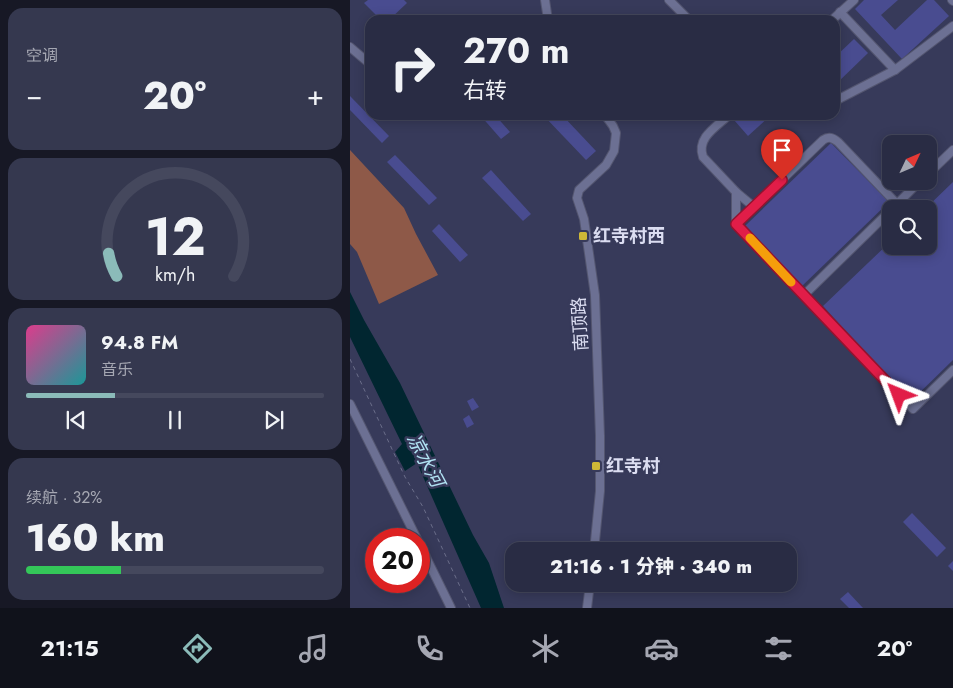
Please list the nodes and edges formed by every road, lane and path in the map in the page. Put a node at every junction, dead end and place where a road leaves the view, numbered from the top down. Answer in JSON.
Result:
{"nodes":[{"id":1,"x":545,"y":0,"type":"edge"},
{"id":2,"x":670,"y":0,"type":"edge"},
{"id":3,"x":854,"y":0,"type":"edge"},
{"id":4,"x":840,"y":12,"type":"junction"},
{"id":5,"x":547,"y":15,"type":"edge"},
{"id":6,"x":684,"y":15,"type":"edge"},
{"id":7,"x":837,"y":15,"type":"edge"},
{"id":8,"x":953,"y":26,"type":"edge"},
{"id":9,"x":350,"y":47,"type":"edge"},
{"id":10,"x":365,"y":60,"type":"edge"},
{"id":11,"x":895,"y":70,"type":"junction"},
{"id":12,"x":840,"y":98,"type":"edge"},
{"id":13,"x":609,"y":120,"type":"edge"},
{"id":14,"x":723,"y":120,"type":"edge"},
{"id":15,"x":953,"y":150,"type":"edge"},
{"id":16,"x":938,"y":164,"type":"edge"},
{"id":17,"x":911,"y":190,"type":"edge"},
{"id":18,"x":736,"y":192,"type":"junction"},
{"id":19,"x":886,"y":200,"type":"edge"},
{"id":20,"x":901,"y":200,"type":"edge"},
{"id":21,"x":754,"y":207,"type":"junction"},
{"id":22,"x":882,"y":219,"type":"edge"},
{"id":23,"x":736,"y":224,"type":"junction"},
{"id":24,"x":804,"y":295,"type":"junction"},
{"id":25,"x":350,"y":359,"type":"edge"},
{"id":26,"x":953,"y":370,"type":"edge"},
{"id":27,"x":350,"y":404,"type":"edge"},
{"id":28,"x":412,"y":528,"type":"edge"},
{"id":29,"x":595,"y":542,"type":"edge"},
{"id":30,"x":430,"y":565,"type":"edge"},
{"id":31,"x":589,"y":592,"type":"edge"},
{"id":32,"x":451,"y":608,"type":"edge"},
{"id":33,"x":470,"y":608,"type":"edge"},
{"id":34,"x":587,"y":608,"type":"edge"}],
"edges":[{"from":1,"to":5,"type":"street"},
{"from":2,"to":6,"type":"street"},
{"from":3,"to":4,"type":"street"},
{"from":4,"to":7,"type":"street"},
{"from":4,"to":11,"type":"street"},
{"from":8,"to":11,"type":"street"},
{"from":9,"to":10,"type":"street"},
{"from":11,"to":12,"type":"street"},
{"from":13,"to":29,"type":"street","name":"南顶路"},
{"from":14,"to":18,"type":"street"},
{"from":15,"to":16,"type":"street"},
{"from":17,"to":20,"type":"street"},
{"from":18,"to":21,"type":"street"},
{"from":18,"to":23,"type":"street"},
{"from":19,"to":21,"type":"street"},
{"from":21,"to":23,"type":"street"},
{"from":22,"to":24,"type":"street"},
{"from":23,"to":24,"type":"street"},
{"from":24,"to":26,"type":"street"},
{"from":25,"to":33,"type":"path"},
{"from":27,"to":28,"type":"street"},
{"from":30,"to":32,"type":"street"},
{"from":31,"to":34,"type":"street"}]}
